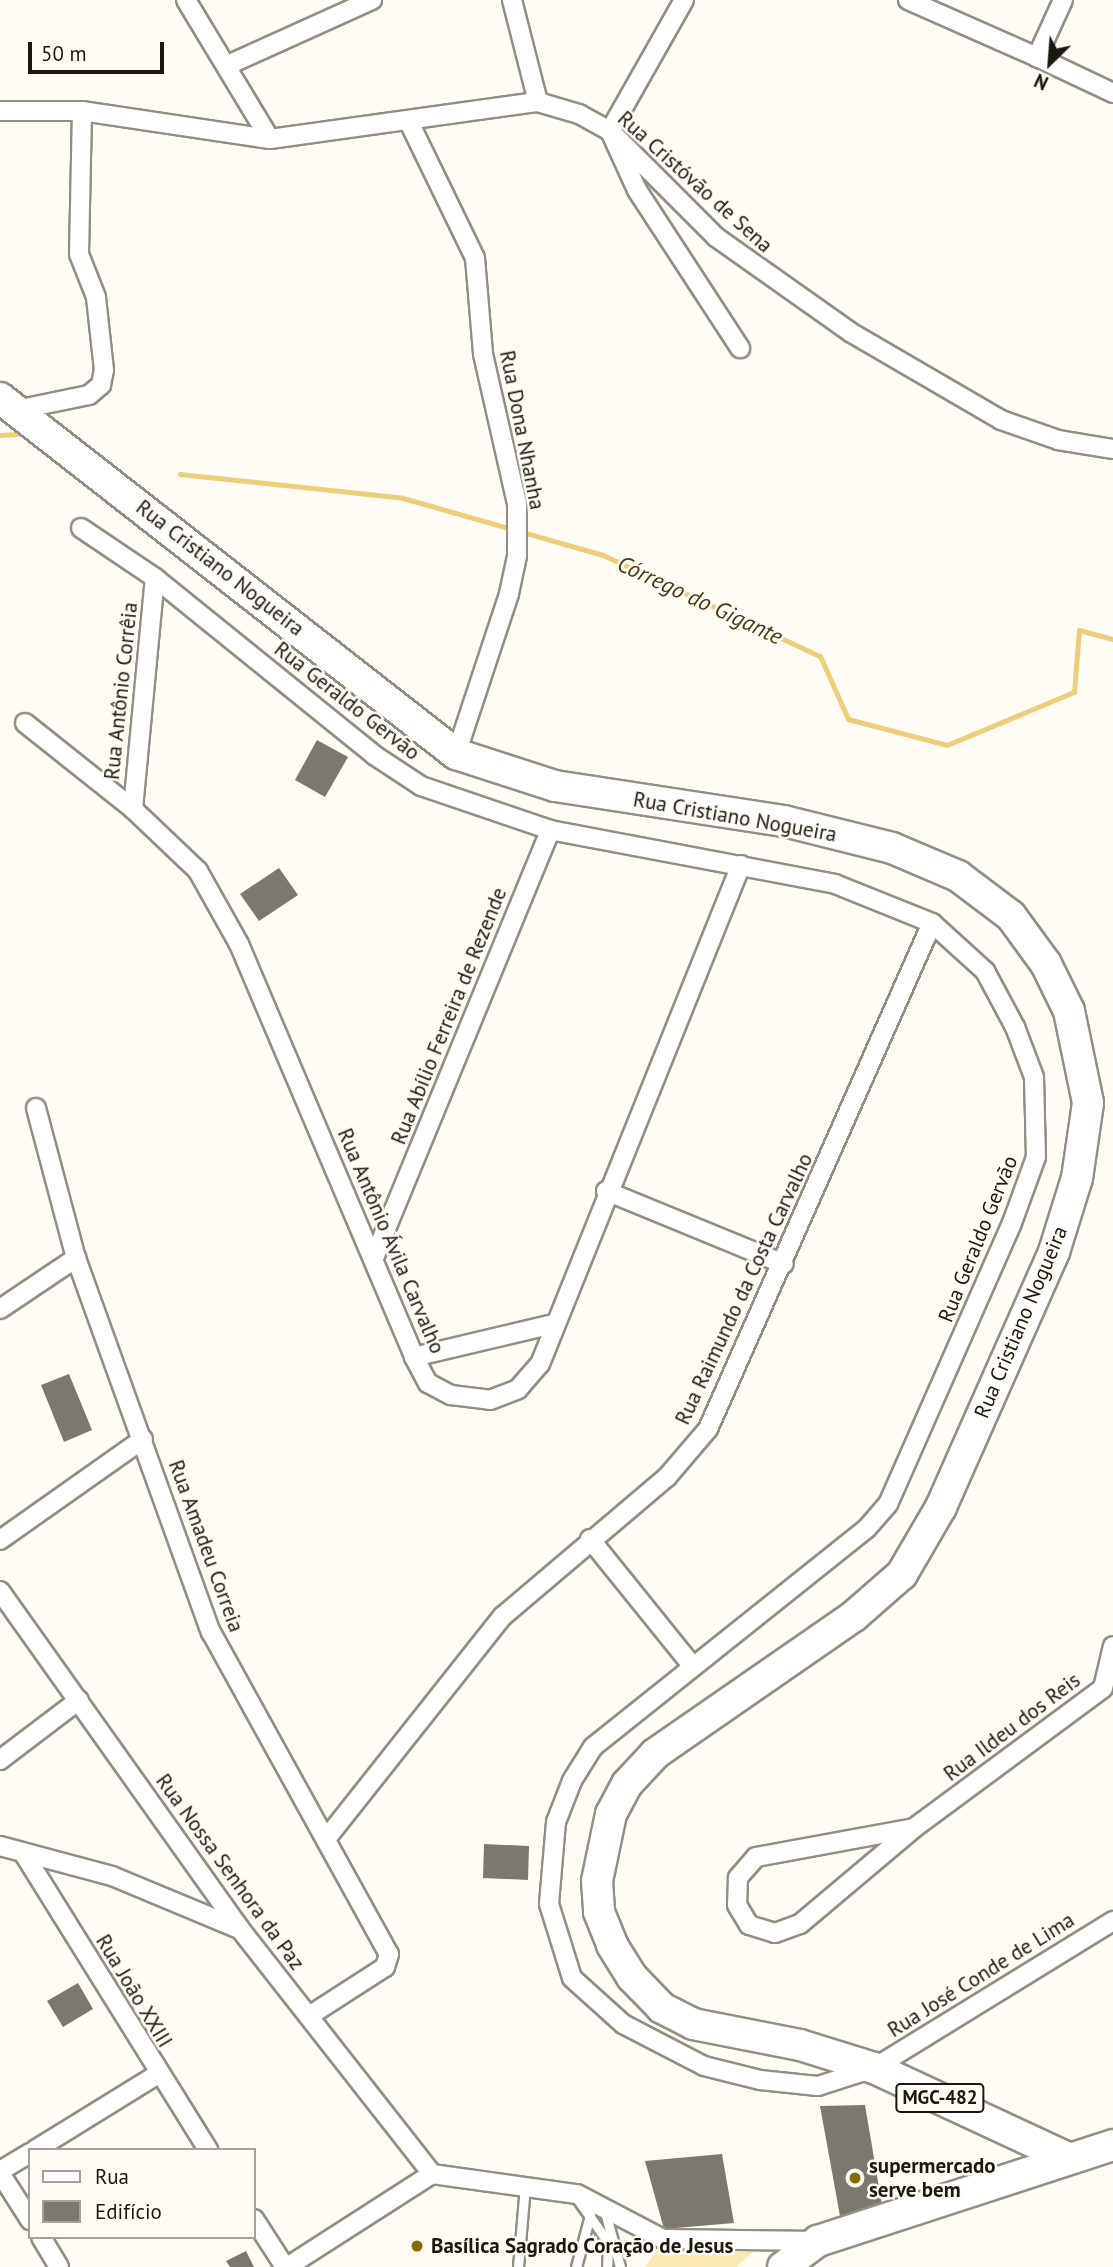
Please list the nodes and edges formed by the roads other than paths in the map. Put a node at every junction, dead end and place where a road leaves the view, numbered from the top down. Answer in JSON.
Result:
{"nodes":[{"id":1,"x":186,"y":0,"type":"edge"},
{"id":2,"x":372,"y":0,"type":"edge"},
{"id":3,"x":512,"y":0,"type":"edge"},
{"id":4,"x":684,"y":0,"type":"edge"},
{"id":5,"x":908,"y":0,"type":"edge"},
{"id":6,"x":1063,"y":0,"type":"edge"},
{"id":7,"x":1037,"y":57,"type":"junction"},
{"id":8,"x":230,"y":64,"type":"junction"},
{"id":9,"x":1113,"y":93,"type":"edge"},
{"id":10,"x":538,"y":102,"type":"junction"},
{"id":11,"x":0,"y":111,"type":"edge"},
{"id":12,"x":82,"y":111,"type":"junction"},
{"id":13,"x":409,"y":121,"type":"junction"},
{"id":14,"x":610,"y":131,"type":"junction"},
{"id":15,"x":270,"y":139,"type":"junction"},
{"id":16,"x":740,"y":348,"type":"dead end"},
{"id":17,"x":8,"y":404,"type":"edge"},
{"id":18,"x":1113,"y":450,"type":"edge"},
{"id":19,"x":81,"y":528,"type":"dead end"},
{"id":20,"x":155,"y":578,"type":"junction"},
{"id":21,"x":25,"y":723,"type":"dead end"},
{"id":22,"x":456,"y":754,"type":"junction"},
{"id":23,"x":132,"y":809,"type":"junction"},
{"id":24,"x":550,"y":830,"type":"junction"},
{"id":25,"x":741,"y":865,"type":"junction"},
{"id":26,"x":932,"y":923,"type":"junction"},
{"id":27,"x":36,"y":1108,"type":"dead end"},
{"id":28,"x":606,"y":1191,"type":"junction"},
{"id":29,"x":76,"y":1258,"type":"junction"},
{"id":30,"x":374,"y":1258,"type":"junction"},
{"id":31,"x":784,"y":1264,"type":"junction"},
{"id":32,"x":0,"y":1309,"type":"edge"},
{"id":33,"x":554,"y":1324,"type":"junction"},
{"id":34,"x":414,"y":1357,"type":"junction"},
{"id":35,"x":143,"y":1439,"type":"junction"},
{"id":36,"x":0,"y":1539,"type":"edge"},
{"id":37,"x":590,"y":1539,"type":"junction"},
{"id":38,"x":0,"y":1591,"type":"edge"},
{"id":39,"x":1113,"y":1646,"type":"edge"},
{"id":40,"x":691,"y":1664,"type":"junction"},
{"id":41,"x":1108,"y":1684,"type":"edge"},
{"id":42,"x":79,"y":1700,"type":"junction"},
{"id":43,"x":0,"y":1760,"type":"edge"},
{"id":44,"x":914,"y":1828,"type":"junction"},
{"id":45,"x":326,"y":1839,"type":"junction"},
{"id":46,"x":0,"y":1846,"type":"edge"},
{"id":47,"x":24,"y":1854,"type":"junction"},
{"id":48,"x":1113,"y":1921,"type":"edge"},
{"id":49,"x":240,"y":1929,"type":"junction"},
{"id":50,"x":309,"y":2016,"type":"junction"},
{"id":51,"x":874,"y":2068,"type":"junction"},
{"id":52,"x":158,"y":2074,"type":"junction"},
{"id":53,"x":1007,"y":2128,"type":"junction"},
{"id":54,"x":1113,"y":2145,"type":"edge"},
{"id":55,"x":38,"y":2148,"type":"edge"},
{"id":56,"x":207,"y":2148,"type":"edge"},
{"id":57,"x":28,"y":2154,"type":"edge"},
{"id":58,"x":1066,"y":2157,"type":"junction"},
{"id":59,"x":0,"y":2172,"type":"edge"},
{"id":60,"x":1016,"y":2173,"type":"junction"},
{"id":61,"x":432,"y":2174,"type":"junction"},
{"id":62,"x":525,"y":2185,"type":"junction"},
{"id":63,"x":596,"y":2210,"type":"junction"},
{"id":64,"x":28,"y":2217,"type":"edge"},
{"id":65,"x":256,"y":2222,"type":"edge"},
{"id":66,"x":42,"y":2239,"type":"edge"},
{"id":67,"x":818,"y":2241,"type":"junction"},
{"id":68,"x":59,"y":2267,"type":"edge"},
{"id":69,"x":286,"y":2267,"type":"edge"},
{"id":70,"x":518,"y":2267,"type":"edge"},
{"id":71,"x":576,"y":2267,"type":"edge"},
{"id":72,"x":607,"y":2267,"type":"edge"},
{"id":73,"x":620,"y":2267,"type":"edge"},
{"id":74,"x":783,"y":2267,"type":"edge"}],
"edges":[{"from":1,"to":8,"type":"street"},
{"from":2,"to":8,"type":"street"},
{"from":3,"to":10,"type":"street"},
{"from":4,"to":14,"type":"street"},
{"from":5,"to":7,"type":"street"},
{"from":6,"to":7,"type":"street"},
{"from":7,"to":9,"type":"street"},
{"from":8,"to":15,"type":"street"},
{"from":10,"to":13,"type":"street"},
{"from":10,"to":14,"type":"street","name":"Rua Cristóvão de Sena"},
{"from":11,"to":12,"type":"street"},
{"from":12,"to":15,"type":"street"},
{"from":12,"to":17,"type":"street"},
{"from":13,"to":15,"type":"street"},
{"from":13,"to":22,"type":"street","name":"Rua Dona Nhanha"},
{"from":14,"to":16,"type":"street"},
{"from":14,"to":18,"type":"street","name":"Rua Cristóvão de Sena"},
{"from":17,"to":22,"type":"highway","name":"Rua Cristiano Nogueira","number":"MGC-482"},
{"from":19,"to":20,"type":"street","name":"Rua Geraldo Gervão"},
{"from":20,"to":23,"type":"street","name":"Rua Antônio Corrêia"},
{"from":20,"to":24,"type":"street","name":"Rua Geraldo Gervão"},
{"from":21,"to":23,"type":"street","name":"Rua Antônio Ávila Carvalho"},
{"from":22,"to":51,"type":"highway","name":"Rua Cristiano Nogueira","number":"MGC-482"},
{"from":23,"to":30,"type":"street","name":"Rua Antônio Ávila Carvalho"},
{"from":24,"to":25,"type":"street","name":"Rua Geraldo Gervão"},
{"from":24,"to":30,"type":"street","name":"Rua Abílio Ferreira de Rezende"},
{"from":25,"to":26,"type":"street","name":"Rua Geraldo Gervão"},
{"from":25,"to":28,"type":"street","name":"Rua Antônio Ávila Carvalho"},
{"from":26,"to":31,"type":"street","name":"Rua Raimundo da Costa Carvalho"},
{"from":26,"to":40,"type":"street","name":"Rua Geraldo Gervão"},
{"from":27,"to":29,"type":"street","name":"Rua Amadeu Correia"},
{"from":28,"to":31,"type":"street"},
{"from":28,"to":33,"type":"street","name":"Rua Antônio Ávila Carvalho"},
{"from":29,"to":32,"type":"street"},
{"from":29,"to":35,"type":"street","name":"Rua Amadeu Correia"},
{"from":30,"to":34,"type":"street","name":"Rua Antônio Ávila Carvalho"},
{"from":31,"to":37,"type":"street","name":"Rua Raimundo da Costa Carvalho"},
{"from":33,"to":34,"type":"street"},
{"from":33,"to":34,"type":"street","name":"Rua Antônio Ávila Carvalho"},
{"from":35,"to":36,"type":"street"},
{"from":35,"to":45,"type":"street","name":"Rua Amadeu Correia"},
{"from":37,"to":40,"type":"street"},
{"from":37,"to":45,"type":"street","name":"Rua Raimundo da Costa Carvalho"},
{"from":38,"to":42,"type":"street","name":"Rua Nossa Senhora da Paz"},
{"from":39,"to":41,"type":"street","name":"Rua Ildeu dos Reis"},
{"from":40,"to":51,"type":"street","name":"Rua Geraldo Gervão"},
{"from":41,"to":44,"type":"street","name":"Rua Ildeu dos Reis"},
{"from":42,"to":43,"type":"street"},
{"from":42,"to":49,"type":"street","name":"Rua Nossa Senhora da Paz"},
{"from":44,"to":44,"type":"street","name":"Rua Ildeu dos Reis"},
{"from":45,"to":50,"type":"street","name":"Rua Amadeu Correia"},
{"from":46,"to":47,"type":"street"},
{"from":47,"to":49,"type":"street"},
{"from":47,"to":52,"type":"street","name":"Rua João XXIII"},
{"from":48,"to":51,"type":"street","name":"Rua José Conde de Lima"},
{"from":49,"to":50,"type":"street","name":"Rua Nossa Senhora da Paz"},
{"from":50,"to":61,"type":"street","name":"Rua Nossa Senhora da Paz"},
{"from":51,"to":53,"type":"highway","number":"MGC-482"},
{"from":52,"to":55,"type":"street"},
{"from":52,"to":56,"type":"street","name":"Rua João XXIII"},
{"from":53,"to":58,"type":"highway","number":"MGC-482"},
{"from":53,"to":60,"type":"highway","number":"MGC-482"},
{"from":54,"to":58,"type":"highway"},
{"from":57,"to":59,"type":"street"},
{"from":58,"to":60,"type":"highway"},
{"from":59,"to":64,"type":"street"},
{"from":60,"to":67,"type":"highway"},
{"from":61,"to":62,"type":"street"},
{"from":61,"to":69,"type":"street"},
{"from":62,"to":63,"type":"street"},
{"from":62,"to":70,"type":"lane"},
{"from":63,"to":67,"type":"street"},
{"from":63,"to":71,"type":"lane"},
{"from":63,"to":72,"type":"lane"},
{"from":63,"to":73,"type":"lane"},
{"from":65,"to":69,"type":"street"},
{"from":66,"to":68,"type":"street"},
{"from":67,"to":74,"type":"highway"}]}
